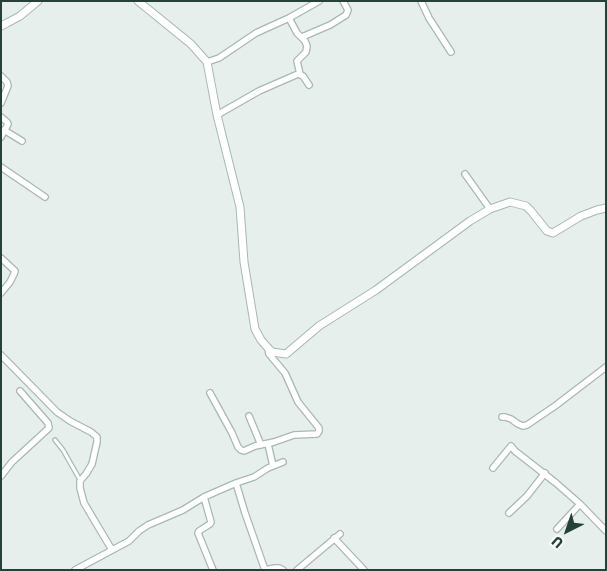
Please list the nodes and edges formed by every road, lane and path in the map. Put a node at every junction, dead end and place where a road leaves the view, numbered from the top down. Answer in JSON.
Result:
{"nodes":[{"id":1,"x":38,"y":1,"type":"edge"},
{"id":2,"x":138,"y":1,"type":"edge"},
{"id":3,"x":319,"y":1,"type":"edge"},
{"id":4,"x":343,"y":1,"type":"edge"},
{"id":5,"x":421,"y":1,"type":"edge"},
{"id":6,"x":289,"y":18,"type":"junction"},
{"id":7,"x":1,"y":26,"type":"edge"},
{"id":8,"x":302,"y":37,"type":"junction"},
{"id":9,"x":451,"y":52,"type":"dead end"},
{"id":10,"x":207,"y":62,"type":"junction"},
{"id":11,"x":300,"y":74,"type":"junction"},
{"id":12,"x":1,"y":76,"type":"edge"},
{"id":13,"x":309,"y":85,"type":"dead end"},
{"id":14,"x":1,"y":103,"type":"edge"},
{"id":15,"x":217,"y":115,"type":"junction"},
{"id":16,"x":1,"y":117,"type":"edge"},
{"id":17,"x":3,"y":134,"type":"edge"},
{"id":18,"x":22,"y":141,"type":"dead end"},
{"id":19,"x":1,"y":167,"type":"edge"},
{"id":20,"x":465,"y":174,"type":"dead end"},
{"id":21,"x":45,"y":197,"type":"dead end"},
{"id":22,"x":606,"y":207,"type":"edge"},
{"id":23,"x":490,"y":209,"type":"junction"},
{"id":24,"x":1,"y":258,"type":"edge"},
{"id":25,"x":1,"y":293,"type":"edge"},
{"id":26,"x":268,"y":348,"type":"junction"},
{"id":27,"x":1,"y":354,"type":"edge"},
{"id":28,"x":286,"y":354,"type":"junction"},
{"id":29,"x":606,"y":366,"type":"edge"},
{"id":30,"x":280,"y":367,"type":"junction"},
{"id":31,"x":20,"y":391,"type":"dead end"},
{"id":32,"x":210,"y":393,"type":"dead end"},
{"id":33,"x":249,"y":416,"type":"dead end"},
{"id":34,"x":502,"y":418,"type":"dead end"},
{"id":35,"x":55,"y":440,"type":"dead end"},
{"id":36,"x":266,"y":446,"type":"junction"},
{"id":37,"x":284,"y":462,"type":"dead end"},
{"id":38,"x":272,"y":465,"type":"junction"},
{"id":39,"x":493,"y":468,"type":"dead end"},
{"id":40,"x":545,"y":473,"type":"junction"},
{"id":41,"x":1,"y":476,"type":"edge"},
{"id":42,"x":80,"y":481,"type":"junction"},
{"id":43,"x":236,"y":483,"type":"junction"},
{"id":44,"x":204,"y":497,"type":"junction"},
{"id":45,"x":580,"y":504,"type":"junction"},
{"id":46,"x":508,"y":513,"type":"dead end"},
{"id":47,"x":606,"y":519,"type":"edge"},
{"id":48,"x":600,"y":525,"type":"junction"},
{"id":49,"x":558,"y":528,"type":"dead end"},
{"id":50,"x":606,"y":531,"type":"edge"},
{"id":51,"x":112,"y":550,"type":"junction"},
{"id":52,"x":76,"y":569,"type":"edge"},
{"id":53,"x":213,"y":570,"type":"edge"},
{"id":54,"x":265,"y":570,"type":"edge"},
{"id":55,"x":283,"y":570,"type":"edge"},
{"id":56,"x":297,"y":570,"type":"edge"},
{"id":57,"x":364,"y":570,"type":"edge"}],
"edges":[{"from":1,"to":7,"type":"street"},
{"from":2,"to":10,"type":"street"},
{"from":3,"to":6,"type":"street"},
{"from":4,"to":8,"type":"street"},
{"from":5,"to":9,"type":"street"},
{"from":6,"to":8,"type":"street"},
{"from":6,"to":10,"type":"street"},
{"from":8,"to":11,"type":"street"},
{"from":10,"to":15,"type":"street"},
{"from":11,"to":13,"type":"street"},
{"from":11,"to":15,"type":"street"},
{"from":12,"to":14,"type":"street"},
{"from":15,"to":26,"type":"street"},
{"from":16,"to":17,"type":"street"},
{"from":17,"to":18,"type":"street"},
{"from":19,"to":21,"type":"street"},
{"from":20,"to":23,"type":"street"},
{"from":22,"to":23,"type":"street"},
{"from":23,"to":28,"type":"street"},
{"from":24,"to":25,"type":"street"},
{"from":26,"to":28,"type":"street"},
{"from":26,"to":30,"type":"street"},
{"from":27,"to":42,"type":"street"},
{"from":28,"to":30,"type":"street"},
{"from":29,"to":34,"type":"street"},
{"from":30,"to":36,"type":"street"},
{"from":31,"to":41,"type":"street"},
{"from":32,"to":36,"type":"street"},
{"from":33,"to":36,"type":"street"},
{"from":35,"to":42,"type":"lane"},
{"from":36,"to":38,"type":"street"},
{"from":37,"to":38,"type":"street"},
{"from":38,"to":43,"type":"street"},
{"from":39,"to":40,"type":"street"},
{"from":40,"to":45,"type":"street"},
{"from":40,"to":46,"type":"street"},
{"from":42,"to":51,"type":"street"},
{"from":43,"to":44,"type":"street"},
{"from":43,"to":54,"type":"street"},
{"from":44,"to":51,"type":"street"},
{"from":44,"to":53,"type":"street"},
{"from":45,"to":48,"type":"street"},
{"from":45,"to":49,"type":"street"},
{"from":47,"to":48,"type":"street"},
{"from":48,"to":50,"type":"street"},
{"from":51,"to":52,"type":"street"},
{"from":54,"to":55,"type":"street"},
{"from":56,"to":57,"type":"street"}]}
